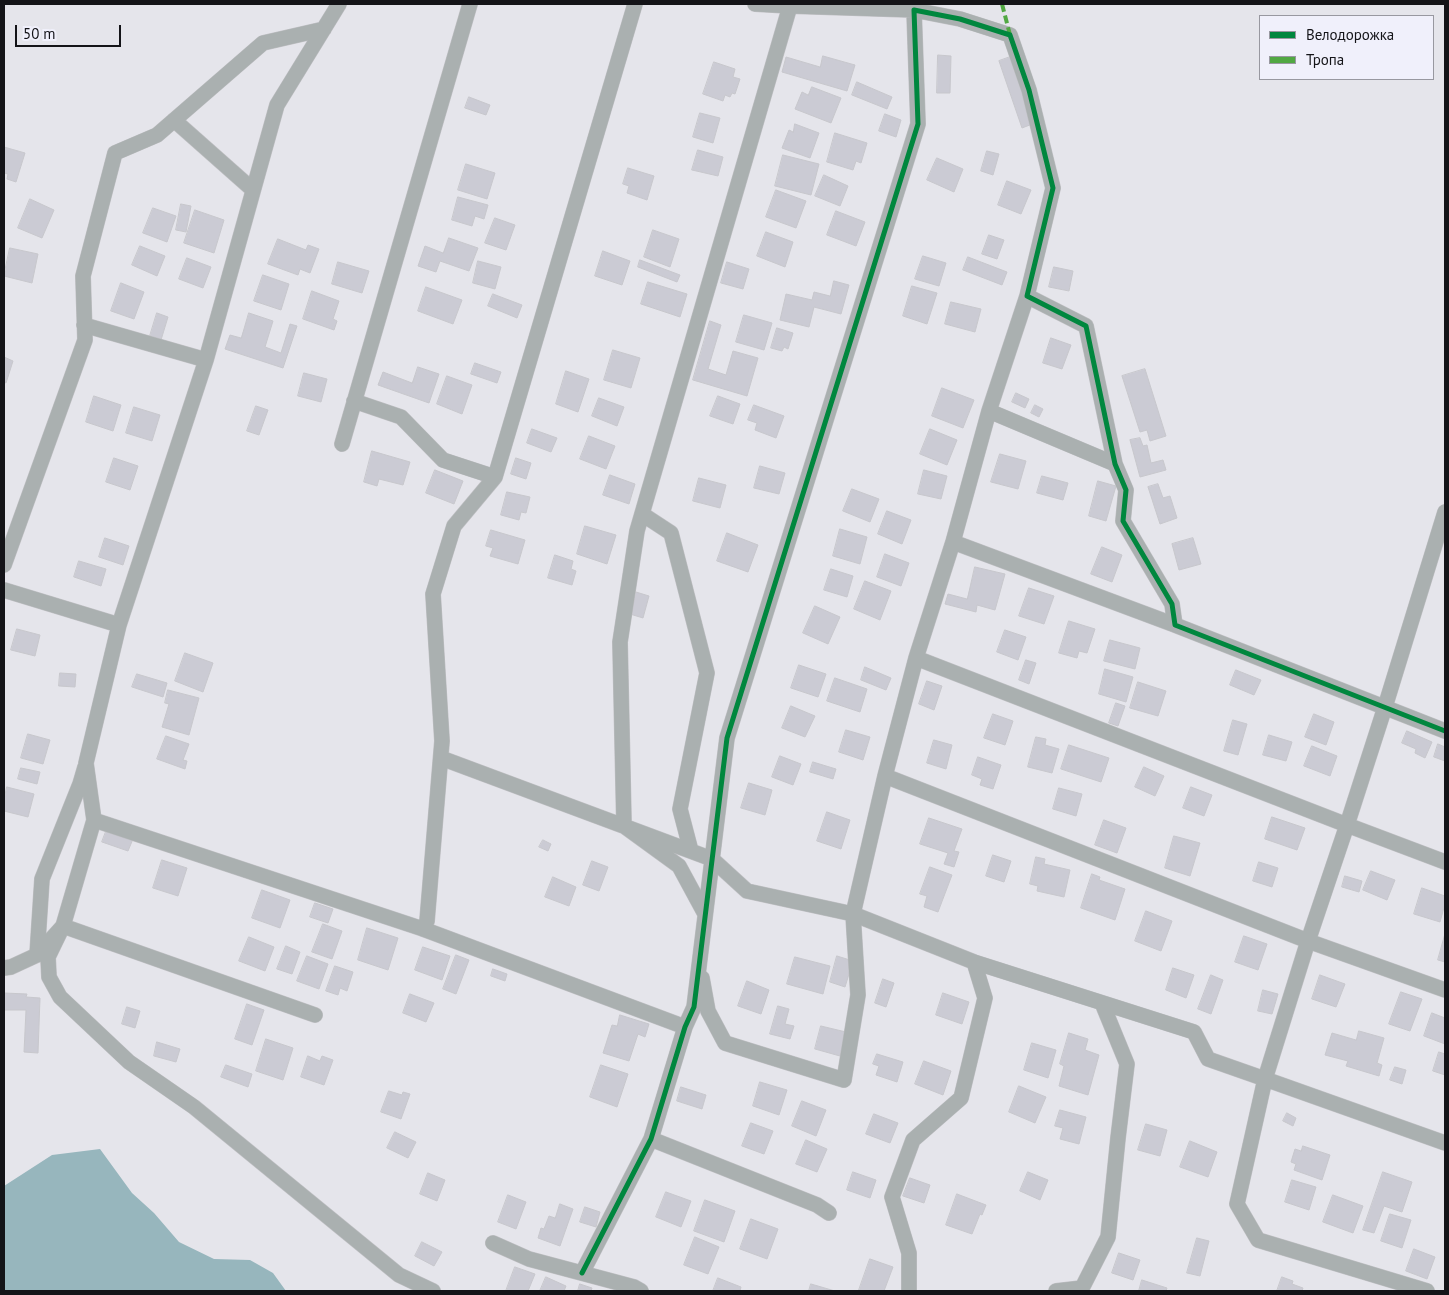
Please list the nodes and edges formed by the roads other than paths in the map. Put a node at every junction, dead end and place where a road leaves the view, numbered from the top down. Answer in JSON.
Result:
{"nodes":[{"id":1,"x":339,"y":4,"type":"edge"},
{"id":2,"x":470,"y":4,"type":"edge"},
{"id":3,"x":635,"y":4,"type":"edge"},
{"id":4,"x":755,"y":4,"type":"edge"},
{"id":5,"x":790,"y":5,"type":"edge"},
{"id":6,"x":915,"y":7,"type":"edge"},
{"id":7,"x":324,"y":29,"type":"junction"},
{"id":8,"x":174,"y":120,"type":"junction"},
{"id":9,"x":254,"y":190,"type":"junction"},
{"id":10,"x":1027,"y":296,"type":"junction"},
{"id":11,"x":84,"y":325,"type":"junction"},
{"id":12,"x":206,"y":360,"type":"junction"},
{"id":13,"x":354,"y":402,"type":"junction"},
{"id":14,"x":989,"y":411,"type":"junction"},
{"id":15,"x":342,"y":444,"type":"dead end"},
{"id":16,"x":1115,"y":464,"type":"junction"},
{"id":17,"x":495,"y":477,"type":"junction"},
{"id":18,"x":1445,"y":512,"type":"edge"},
{"id":19,"x":642,"y":514,"type":"junction"},
{"id":20,"x":953,"y":542,"type":"junction"},
{"id":21,"x":4,"y":565,"type":"edge"},
{"id":22,"x":4,"y":590,"type":"edge"},
{"id":23,"x":119,"y":625,"type":"junction"},
{"id":24,"x":1176,"y":625,"type":"junction"},
{"id":25,"x":916,"y":658,"type":"junction"},
{"id":26,"x":1385,"y":707,"type":"junction"},
{"id":27,"x":1445,"y":731,"type":"edge"},
{"id":28,"x":441,"y":758,"type":"junction"},
{"id":29,"x":86,"y":763,"type":"junction"},
{"id":30,"x":885,"y":776,"type":"junction"},
{"id":31,"x":94,"y":820,"type":"junction"},
{"id":32,"x":1347,"y":825,"type":"junction"},
{"id":33,"x":624,"y":826,"type":"junction"},
{"id":34,"x":691,"y":851,"type":"junction"},
{"id":35,"x":712,"y":859,"type":"junction"},
{"id":36,"x":1445,"y":862,"type":"edge"},
{"id":37,"x":705,"y":914,"type":"junction"},
{"id":38,"x":853,"y":914,"type":"junction"},
{"id":39,"x":63,"y":926,"type":"junction"},
{"id":40,"x":423,"y":929,"type":"junction"},
{"id":41,"x":1308,"y":941,"type":"junction"},
{"id":42,"x":37,"y":955,"type":"junction"},
{"id":43,"x":974,"y":962,"type":"junction"},
{"id":44,"x":699,"y":963,"type":"junction"},
{"id":45,"x":4,"y":968,"type":"edge"},
{"id":46,"x":1445,"y":990,"type":"edge"},
{"id":47,"x":1102,"y":1003,"type":"junction"},
{"id":48,"x":315,"y":1016,"type":"dead end"},
{"id":49,"x":685,"y":1027,"type":"junction"},
{"id":50,"x":1265,"y":1079,"type":"junction"},
{"id":51,"x":651,"y":1138,"type":"junction"},
{"id":52,"x":1445,"y":1143,"type":"edge"},
{"id":53,"x":829,"y":1213,"type":"dead end"},
{"id":54,"x":493,"y":1242,"type":"dead end"},
{"id":55,"x":582,"y":1273,"type":"junction"},
{"id":56,"x":433,"y":1291,"type":"edge"},
{"id":57,"x":641,"y":1291,"type":"edge"},
{"id":58,"x":909,"y":1291,"type":"edge"},
{"id":59,"x":1056,"y":1291,"type":"edge"},
{"id":60,"x":1427,"y":1291,"type":"edge"}],
"edges":[{"from":1,"to":7,"type":"street"},
{"from":2,"to":13,"type":"street"},
{"from":3,"to":17,"type":"street"},
{"from":4,"to":5,"type":"street"},
{"from":5,"to":6,"type":"street"},
{"from":5,"to":19,"type":"street"},
{"from":6,"to":10,"type":"street"},
{"from":6,"to":35,"type":"street"},
{"from":7,"to":8,"type":"street"},
{"from":7,"to":9,"type":"street"},
{"from":8,"to":9,"type":"street"},
{"from":8,"to":11,"type":"street"},
{"from":9,"to":12,"type":"street"},
{"from":10,"to":14,"type":"street"},
{"from":10,"to":16,"type":"street"},
{"from":11,"to":12,"type":"street"},
{"from":11,"to":21,"type":"street"},
{"from":12,"to":23,"type":"street"},
{"from":13,"to":15,"type":"street"},
{"from":13,"to":17,"type":"street"},
{"from":14,"to":16,"type":"street"},
{"from":14,"to":20,"type":"street"},
{"from":16,"to":24,"type":"street"},
{"from":17,"to":28,"type":"street"},
{"from":18,"to":26,"type":"street"},
{"from":19,"to":33,"type":"street"},
{"from":19,"to":34,"type":"street"},
{"from":20,"to":24,"type":"street"},
{"from":20,"to":25,"type":"street"},
{"from":22,"to":23,"type":"street"},
{"from":23,"to":29,"type":"street"},
{"from":24,"to":26,"type":"street"},
{"from":25,"to":30,"type":"street"},
{"from":25,"to":32,"type":"street"},
{"from":26,"to":27,"type":"street"},
{"from":26,"to":32,"type":"street"},
{"from":28,"to":33,"type":"street"},
{"from":28,"to":40,"type":"street"},
{"from":29,"to":31,"type":"street"},
{"from":29,"to":42,"type":"street"},
{"from":30,"to":38,"type":"street"},
{"from":30,"to":41,"type":"street"},
{"from":31,"to":39,"type":"street"},
{"from":31,"to":40,"type":"street"},
{"from":32,"to":36,"type":"street"},
{"from":32,"to":41,"type":"street"},
{"from":33,"to":34,"type":"street"},
{"from":33,"to":37,"type":"street"},
{"from":34,"to":35,"type":"street"},
{"from":35,"to":37,"type":"street"},
{"from":35,"to":38,"type":"street"},
{"from":37,"to":44,"type":"street"},
{"from":38,"to":43,"type":"street"},
{"from":38,"to":44,"type":"street"},
{"from":39,"to":42,"type":"street"},
{"from":39,"to":48,"type":"street"},
{"from":39,"to":56,"type":"street"},
{"from":40,"to":49,"type":"street"},
{"from":41,"to":46,"type":"street"},
{"from":41,"to":50,"type":"street"},
{"from":42,"to":45,"type":"street"},
{"from":43,"to":47,"type":"street"},
{"from":43,"to":58,"type":"street"},
{"from":44,"to":49,"type":"street"},
{"from":47,"to":50,"type":"street"},
{"from":47,"to":59,"type":"street"},
{"from":49,"to":51,"type":"street"},
{"from":50,"to":52,"type":"street"},
{"from":50,"to":60,"type":"street"},
{"from":51,"to":53,"type":"street"},
{"from":51,"to":55,"type":"street"},
{"from":54,"to":55,"type":"street"},
{"from":55,"to":57,"type":"street"}]}
